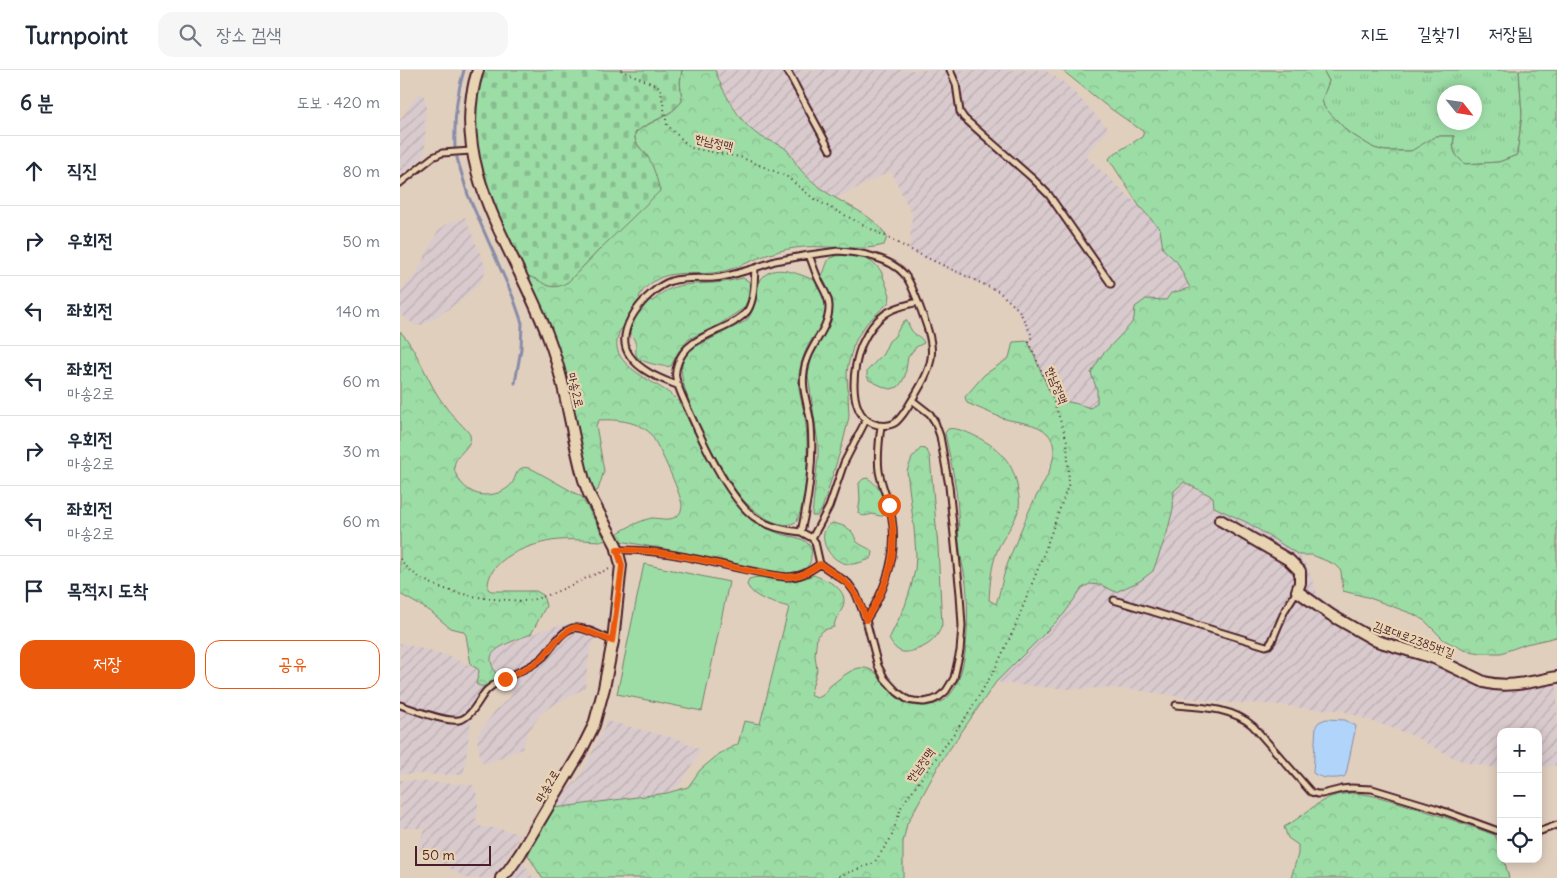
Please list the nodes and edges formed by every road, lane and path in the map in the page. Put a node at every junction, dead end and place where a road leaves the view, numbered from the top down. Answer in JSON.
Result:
{"nodes":[{"id":1,"x":478,"y":70,"type":"edge"},
{"id":2,"x":621,"y":70,"type":"edge"},
{"id":3,"x":787,"y":70,"type":"edge"},
{"id":4,"x":950,"y":70,"type":"edge"},
{"id":5,"x":472,"y":150,"type":"junction"},
{"id":6,"x":830,"y":150,"type":"dead end"},
{"id":7,"x":400,"y":184,"type":"edge"},
{"id":8,"x":809,"y":255,"type":"junction"},
{"id":9,"x":755,"y":268,"type":"junction"},
{"id":10,"x":1111,"y":284,"type":"dead end"},
{"id":11,"x":918,"y":302,"type":"junction"},
{"id":12,"x":678,"y":386,"type":"junction"},
{"id":13,"x":912,"y":400,"type":"junction"},
{"id":14,"x":866,"y":420,"type":"junction"},
{"id":15,"x":881,"y":426,"type":"junction"},
{"id":16,"x":1220,"y":520,"type":"dead end"},
{"id":17,"x":801,"y":532,"type":"junction"},
{"id":18,"x":812,"y":538,"type":"junction"},
{"id":19,"x":617,"y":550,"type":"junction"},
{"id":20,"x":400,"y":559,"type":"edge"},
{"id":21,"x":820,"y":564,"type":"junction"},
{"id":22,"x":622,"y":565,"type":"junction"},
{"id":23,"x":1297,"y":591,"type":"junction"},
{"id":24,"x":1114,"y":600,"type":"dead end"},
{"id":25,"x":866,"y":620,"type":"junction"},
{"id":26,"x":612,"y":641,"type":"junction"},
{"id":27,"x":1557,"y":677,"type":"edge"},
{"id":28,"x":400,"y":705,"type":"edge"},
{"id":29,"x":1176,"y":705,"type":"dead end"},
{"id":30,"x":1557,"y":825,"type":"edge"},
{"id":31,"x":1497,"y":831,"type":"edge"},
{"id":32,"x":1542,"y":831,"type":"edge"},
{"id":33,"x":501,"y":878,"type":"edge"},
{"id":34,"x":834,"y":878,"type":"edge"}],
"edges":[{"from":1,"to":5,"type":"street","name":"마송2로"},
{"from":2,"to":34,"type":"path","name":"한남정맥"},
{"from":3,"to":6,"type":"lane"},
{"from":4,"to":10,"type":"lane"},
{"from":5,"to":7,"type":"lane"},
{"from":5,"to":19,"type":"street","name":"마송2로"},
{"from":8,"to":9,"type":"lane"},
{"from":8,"to":11,"type":"lane"},
{"from":8,"to":17,"type":"lane"},
{"from":9,"to":12,"type":"lane"},
{"from":9,"to":12,"type":"lane"},
{"from":11,"to":13,"type":"lane"},
{"from":11,"to":14,"type":"lane"},
{"from":12,"to":17,"type":"lane"},
{"from":13,"to":15,"type":"lane"},
{"from":13,"to":25,"type":"lane"},
{"from":14,"to":15,"type":"lane"},
{"from":14,"to":18,"type":"lane"},
{"from":15,"to":25,"type":"lane"},
{"from":16,"to":23,"type":"street"},
{"from":17,"to":18,"type":"lane"},
{"from":18,"to":21,"type":"lane"},
{"from":19,"to":21,"type":"lane"},
{"from":19,"to":22,"type":"street","name":"마송2로"},
{"from":20,"to":22,"type":"path"},
{"from":21,"to":25,"type":"lane"},
{"from":22,"to":26,"type":"street","name":"마송2로"},
{"from":23,"to":24,"type":"lane"},
{"from":23,"to":27,"type":"street","name":"김포대로2385번길"},
{"from":26,"to":28,"type":"lane"},
{"from":26,"to":33,"type":"street","name":"마송2로"},
{"from":29,"to":31,"type":"lane"},
{"from":30,"to":32,"type":"lane"}]}
